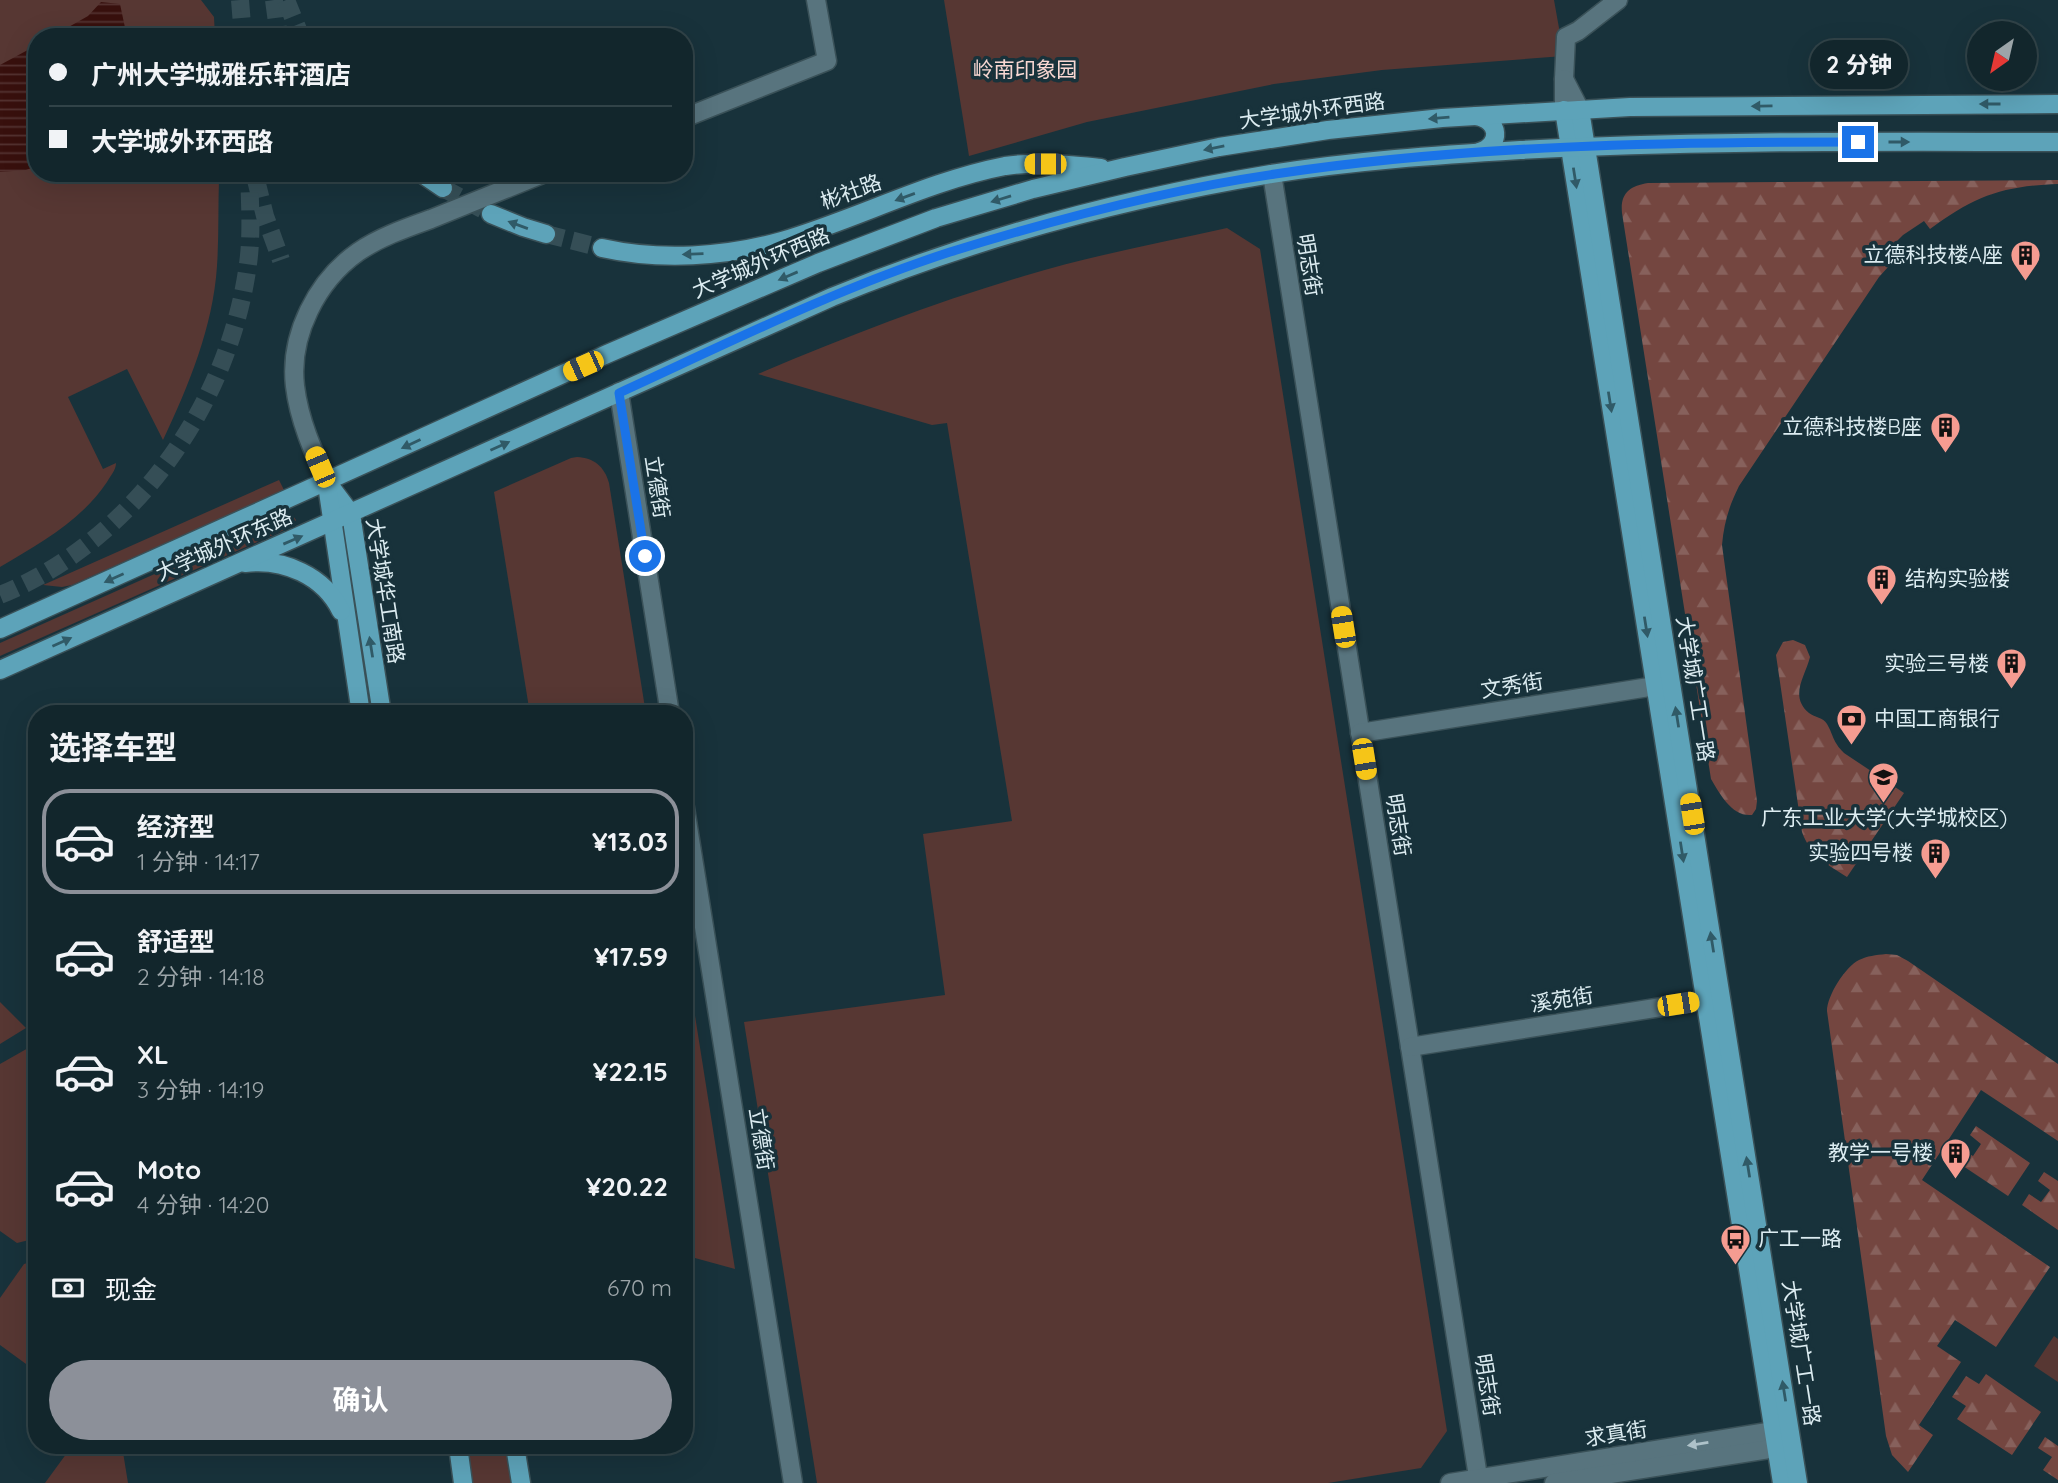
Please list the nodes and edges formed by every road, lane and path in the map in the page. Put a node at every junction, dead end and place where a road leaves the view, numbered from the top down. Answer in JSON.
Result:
{"nodes":[{"id":1,"x":1618,"y":0,"type":"edge"},
{"id":2,"x":816,"y":2,"type":"edge"},
{"id":3,"x":2058,"y":104,"type":"edge"},
{"id":4,"x":1572,"y":110,"type":"junction"},
{"id":5,"x":693,"y":114,"type":"edge"},
{"id":6,"x":1476,"y":116,"type":"junction"},
{"id":7,"x":2058,"y":142,"type":"edge"},
{"id":8,"x":1578,"y":146,"type":"junction"},
{"id":9,"x":1479,"y":152,"type":"junction"},
{"id":10,"x":1115,"y":169,"type":"junction"},
{"id":11,"x":1272,"y":174,"type":"junction"},
{"id":12,"x":434,"y":182,"type":"edge"},
{"id":13,"x":522,"y":182,"type":"edge"},
{"id":14,"x":443,"y":188,"type":"tunnel mouth"},
{"id":15,"x":491,"y":214,"type":"tunnel mouth"},
{"id":16,"x":546,"y":234,"type":"tunnel mouth"},
{"id":17,"x":602,"y":248,"type":"tunnel mouth"},
{"id":18,"x":607,"y":354,"type":"joint"},
{"id":19,"x":619,"y":393,"type":"junction"},
{"id":20,"x":327,"y":482,"type":"junction"},
{"id":21,"x":351,"y":514,"type":"junction"},
{"id":22,"x":332,"y":522,"type":"junction"},
{"id":23,"x":234,"y":565,"type":"junction"},
{"id":24,"x":0,"y":629,"type":"edge"},
{"id":25,"x":348,"y":629,"type":"junction"},
{"id":26,"x":0,"y":670,"type":"edge"},
{"id":27,"x":1663,"y":685,"type":"junction"},
{"id":28,"x":359,"y":705,"type":"edge"},
{"id":29,"x":381,"y":705,"type":"edge"},
{"id":30,"x":669,"y":705,"type":"edge"},
{"id":31,"x":1360,"y":733,"type":"junction"},
{"id":32,"x":693,"y":879,"type":"edge"},
{"id":33,"x":1713,"y":999,"type":"junction"},
{"id":34,"x":1410,"y":1046,"type":"junction"},
{"id":35,"x":1783,"y":1438,"type":"junction"},
{"id":36,"x":459,"y":1454,"type":"edge"},
{"id":37,"x":516,"y":1454,"type":"edge"},
{"id":38,"x":1479,"y":1481,"type":"edge"},
{"id":39,"x":464,"y":1483,"type":"edge"},
{"id":40,"x":521,"y":1483,"type":"edge"},
{"id":41,"x":793,"y":1483,"type":"edge"},
{"id":42,"x":1450,"y":1483,"type":"edge"},
{"id":43,"x":1554,"y":1483,"type":"edge"},
{"id":44,"x":1782,"y":1483,"type":"edge"},
{"id":45,"x":1798,"y":1483,"type":"edge"}],
"edges":[{"from":1,"to":4,"type":"street"},
{"from":2,"to":5,"type":"street"},
{"from":3,"to":4,"type":"main road","name":"大学城外环西路","one_way":true},
{"from":4,"to":6,"type":"main road","name":"大学城外环西路"},
{"from":4,"to":8,"type":"main road","name":"大学城广工一路"},
{"from":6,"to":9,"type":"main road"},
{"from":6,"to":10,"type":"main road","name":"大学城外环西路","one_way":true},
{"from":8,"to":7,"type":"main road","one_way":true},
{"from":8,"to":9,"type":"main road"},
{"from":8,"to":27,"type":"main road","name":"大学城广工一路"},
{"from":9,"to":11,"type":"main road"},
{"from":10,"to":17,"type":"main road","name":"彬社路","one_way":true},
{"from":10,"to":18,"type":"main road","name":"大学城外环西路","one_way":true},
{"from":11,"to":19,"type":"main road"},
{"from":11,"to":31,"type":"street","name":"明志街"},
{"from":12,"to":14,"type":"main road"},
{"from":13,"to":20,"type":"street","name":"大学城华工南路"},
{"from":16,"to":15,"type":"main road","one_way":true},
{"from":18,"to":20,"type":"main road","name":"大学城外环东路","one_way":true},
{"from":21,"to":19,"type":"main road","name":"大学城外环东路","one_way":true},
{"from":19,"to":30,"type":"street","name":"立德街"},
{"from":20,"to":21,"type":"main road","name":"大学城华工南路"},
{"from":20,"to":22,"type":"main road","name":"大学城华工南路"},
{"from":20,"to":24,"type":"main road","name":"大学城外环东路","one_way":true},
{"from":21,"to":22,"type":"main road","name":"大学城外环东路"},
{"from":29,"to":21,"type":"main road","name":"大学城华工南路","one_way":true},
{"from":23,"to":22,"type":"main road","name":"大学城外环东路","one_way":true},
{"from":22,"to":25,"type":"main road","name":"大学城华工南路"},
{"from":23,"to":25,"type":"main road"},
{"from":26,"to":23,"type":"main road","name":"大学城外环东路","one_way":true},
{"from":25,"to":28,"type":"main road","name":"大学城华工南路"},
{"from":27,"to":31,"type":"street","name":"文秀街"},
{"from":27,"to":33,"type":"main road","name":"大学城广工一路"},
{"from":31,"to":34,"type":"street","name":"明志街"},
{"from":32,"to":41,"type":"street","name":"立德街"},
{"from":33,"to":34,"type":"street","name":"溪苑街"},
{"from":33,"to":35,"type":"main road","name":"大学城广工一路"},
{"from":34,"to":38,"type":"street","name":"明志街"},
{"from":35,"to":38,"type":"street","name":"求真街","one_way":true},
{"from":35,"to":43,"type":"street","name":"求真街"},
{"from":35,"to":44,"type":"main road","name":"大学城广工一路"},
{"from":35,"to":45,"type":"main road","name":"大学城广工一路"},
{"from":36,"to":39,"type":"main road"},
{"from":37,"to":40,"type":"main road"},
{"from":38,"to":42,"type":"street","name":"求真街"}]}
